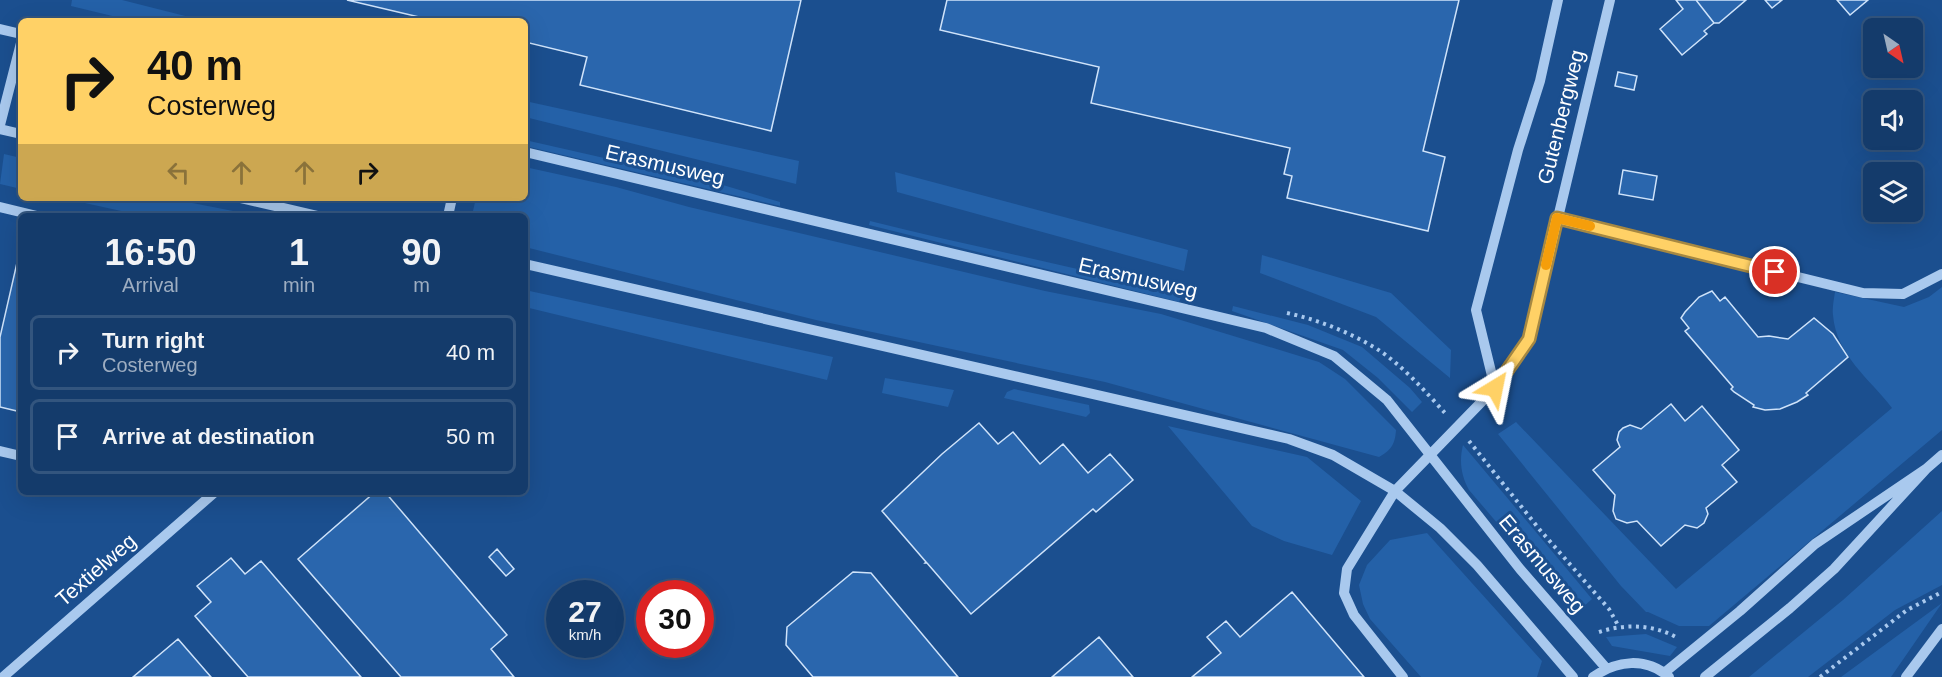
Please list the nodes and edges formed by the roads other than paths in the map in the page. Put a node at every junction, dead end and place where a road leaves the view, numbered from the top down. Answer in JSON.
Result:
{"nodes":[{"id":1,"x":1558,"y":0,"type":"edge"},
{"id":2,"x":1610,"y":0,"type":"edge"},
{"id":3,"x":0,"y":29,"type":"edge"},
{"id":4,"x":18,"y":33,"type":"edge"},
{"id":5,"x":18,"y":55,"type":"edge"},
{"id":6,"x":0,"y":127,"type":"edge"},
{"id":7,"x":18,"y":133,"type":"edge"},
{"id":8,"x":528,"y":153,"type":"edge"},
{"id":9,"x":253,"y":201,"type":"edge"},
{"id":10,"x":0,"y":207,"type":"edge"},
{"id":11,"x":25,"y":213,"type":"edge"},
{"id":12,"x":305,"y":213,"type":"edge"},
{"id":13,"x":1557,"y":218,"type":"junction"},
{"id":14,"x":528,"y":265,"type":"edge"},
{"id":15,"x":1942,"y":274,"type":"edge"},
{"id":16,"x":1495,"y":388,"type":"junction"},
{"id":17,"x":0,"y":451,"type":"edge"},
{"id":18,"x":18,"y":455,"type":"edge"},
{"id":19,"x":1429,"y":455,"type":"junction"},
{"id":20,"x":1942,"y":455,"type":"edge"},
{"id":21,"x":1926,"y":469,"type":"junction"},
{"id":22,"x":1395,"y":491,"type":"junction"},
{"id":23,"x":212,"y":495,"type":"edge"},
{"id":24,"x":1942,"y":629,"type":"edge"},
{"id":25,"x":1606,"y":668,"type":"junction"},
{"id":26,"x":1667,"y":675,"type":"edge"},
{"id":27,"x":3,"y":677,"type":"edge"},
{"id":28,"x":1403,"y":677,"type":"edge"},
{"id":29,"x":1573,"y":677,"type":"edge"},
{"id":30,"x":1593,"y":677,"type":"edge"},
{"id":31,"x":1705,"y":677,"type":"edge"},
{"id":32,"x":1905,"y":677,"type":"edge"}],
"edges":[{"from":1,"to":16,"type":"street"},
{"from":2,"to":13,"type":"street","name":"Gutenbergweg"},
{"from":3,"to":4,"type":"street"},
{"from":5,"to":6,"type":"street"},
{"from":6,"to":7,"type":"street"},
{"from":8,"to":19,"type":"street","name":"Erasmusweg"},
{"from":9,"to":12,"type":"street"},
{"from":10,"to":11,"type":"street"},
{"from":13,"to":15,"type":"street"},
{"from":13,"to":16,"type":"street","name":"Gutenbergweg"},
{"from":14,"to":22,"type":"street"},
{"from":16,"to":19,"type":"street","name":"Gutenbergweg"},
{"from":17,"to":18,"type":"street"},
{"from":19,"to":22,"type":"street","name":"Gutenbergweg"},
{"from":19,"to":25,"type":"street","name":"Erasmusweg"},
{"from":20,"to":21,"type":"street"},
{"from":21,"to":26,"type":"street"},
{"from":21,"to":31,"type":"street"},
{"from":22,"to":28,"type":"street","name":"Gutenbergweg"},
{"from":22,"to":29,"type":"street"},
{"from":23,"to":27,"type":"street","name":"Textielweg"},
{"from":24,"to":32,"type":"street"},
{"from":25,"to":26,"type":"street"},
{"from":25,"to":30,"type":"street"}]}
